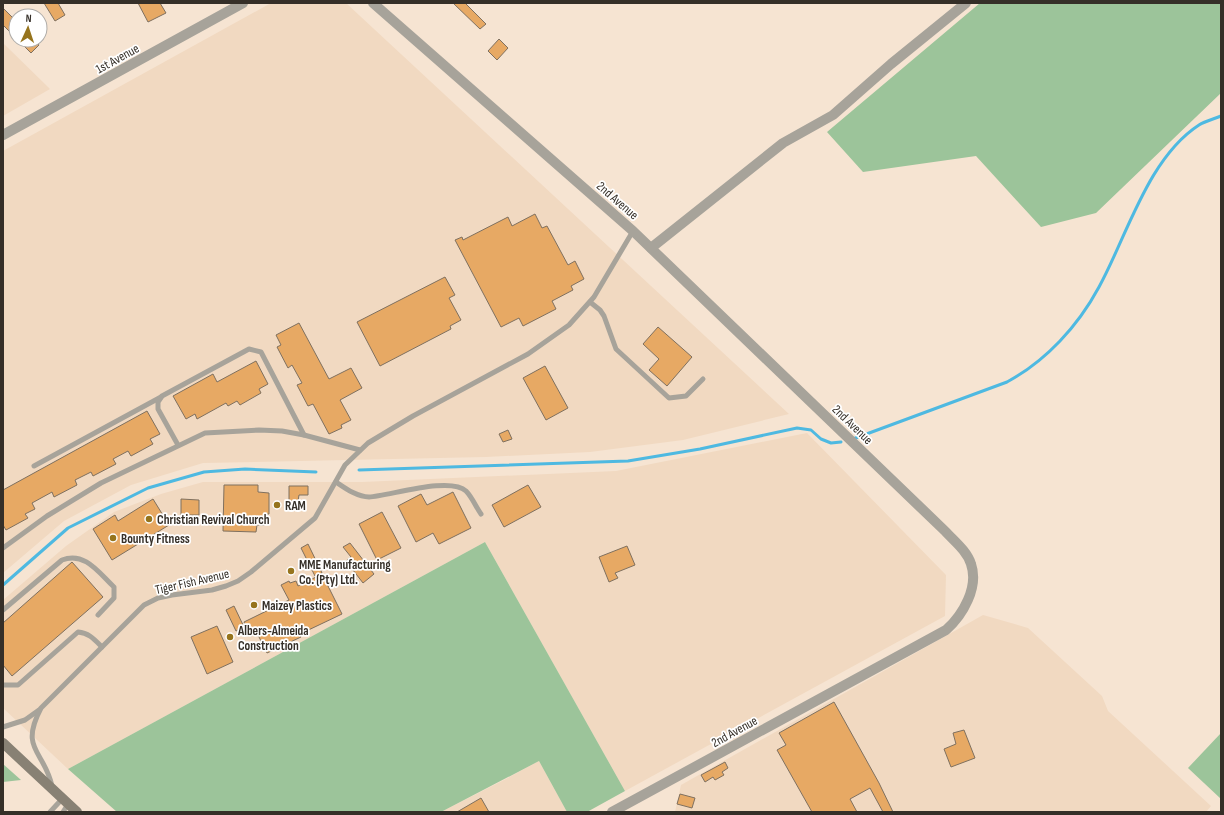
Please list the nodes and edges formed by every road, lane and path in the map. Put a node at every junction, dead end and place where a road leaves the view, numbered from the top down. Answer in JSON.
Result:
{"nodes":[{"id":1,"x":243,"y":3,"type":"edge"},
{"id":2,"x":373,"y":3,"type":"edge"},
{"id":3,"x":966,"y":3,"type":"edge"},
{"id":4,"x":3,"y":135,"type":"edge"},
{"id":5,"x":633,"y":231,"type":"junction"},
{"id":6,"x":651,"y":248,"type":"junction"},
{"id":7,"x":590,"y":302,"type":"junction"},
{"id":8,"x":703,"y":379,"type":"dead end"},
{"id":9,"x":162,"y":396,"type":"junction"},
{"id":10,"x":304,"y":435,"type":"junction"},
{"id":11,"x":178,"y":445,"type":"junction"},
{"id":12,"x":360,"y":450,"type":"junction"},
{"id":13,"x":34,"y":466,"type":"dead end"},
{"id":14,"x":336,"y":482,"type":"junction"},
{"id":15,"x":481,"y":514,"type":"dead end"},
{"id":16,"x":3,"y":548,"type":"edge"},
{"id":17,"x":3,"y":610,"type":"edge"},
{"id":18,"x":98,"y":615,"type":"dead end"},
{"id":19,"x":102,"y":647,"type":"junction"},
{"id":20,"x":3,"y":685,"type":"edge"},
{"id":21,"x":50,"y":700,"type":"junction"},
{"id":22,"x":3,"y":727,"type":"edge"},
{"id":23,"x":3,"y":743,"type":"edge"},
{"id":24,"x":52,"y":789,"type":"junction"},
{"id":25,"x":65,"y":805,"type":"edge"},
{"id":26,"x":50,"y":812,"type":"edge"},
{"id":27,"x":77,"y":812,"type":"edge"},
{"id":28,"x":612,"y":812,"type":"edge"}],
"edges":[{"from":1,"to":4,"type":"street","name":"1st Avenue"},
{"from":2,"to":5,"type":"street","name":"2nd Avenue"},
{"from":3,"to":6,"type":"street"},
{"from":5,"to":6,"type":"street","name":"2nd Avenue"},
{"from":5,"to":7,"type":"lane","name":"Tiger Fish Avenue"},
{"from":6,"to":28,"type":"street","name":"2nd Avenue"},
{"from":7,"to":8,"type":"lane"},
{"from":7,"to":12,"type":"lane","name":"Tiger Fish Avenue"},
{"from":9,"to":10,"type":"lane"},
{"from":9,"to":11,"type":"lane"},
{"from":9,"to":13,"type":"lane"},
{"from":10,"to":11,"type":"lane"},
{"from":10,"to":12,"type":"lane"},
{"from":11,"to":16,"type":"lane"},
{"from":12,"to":14,"type":"lane","name":"Tiger Fish Avenue"},
{"from":14,"to":15,"type":"lane"},
{"from":14,"to":19,"type":"lane","name":"Tiger Fish Avenue"},
{"from":17,"to":18,"type":"lane"},
{"from":19,"to":20,"type":"lane"},
{"from":19,"to":21,"type":"lane","name":"Tiger Fish Avenue"},
{"from":21,"to":22,"type":"lane"},
{"from":21,"to":24,"type":"lane"},
{"from":23,"to":24,"type":"main road"},
{"from":24,"to":25,"type":"main road"},
{"from":25,"to":26,"type":"lane"},
{"from":25,"to":27,"type":"main road"}]}
